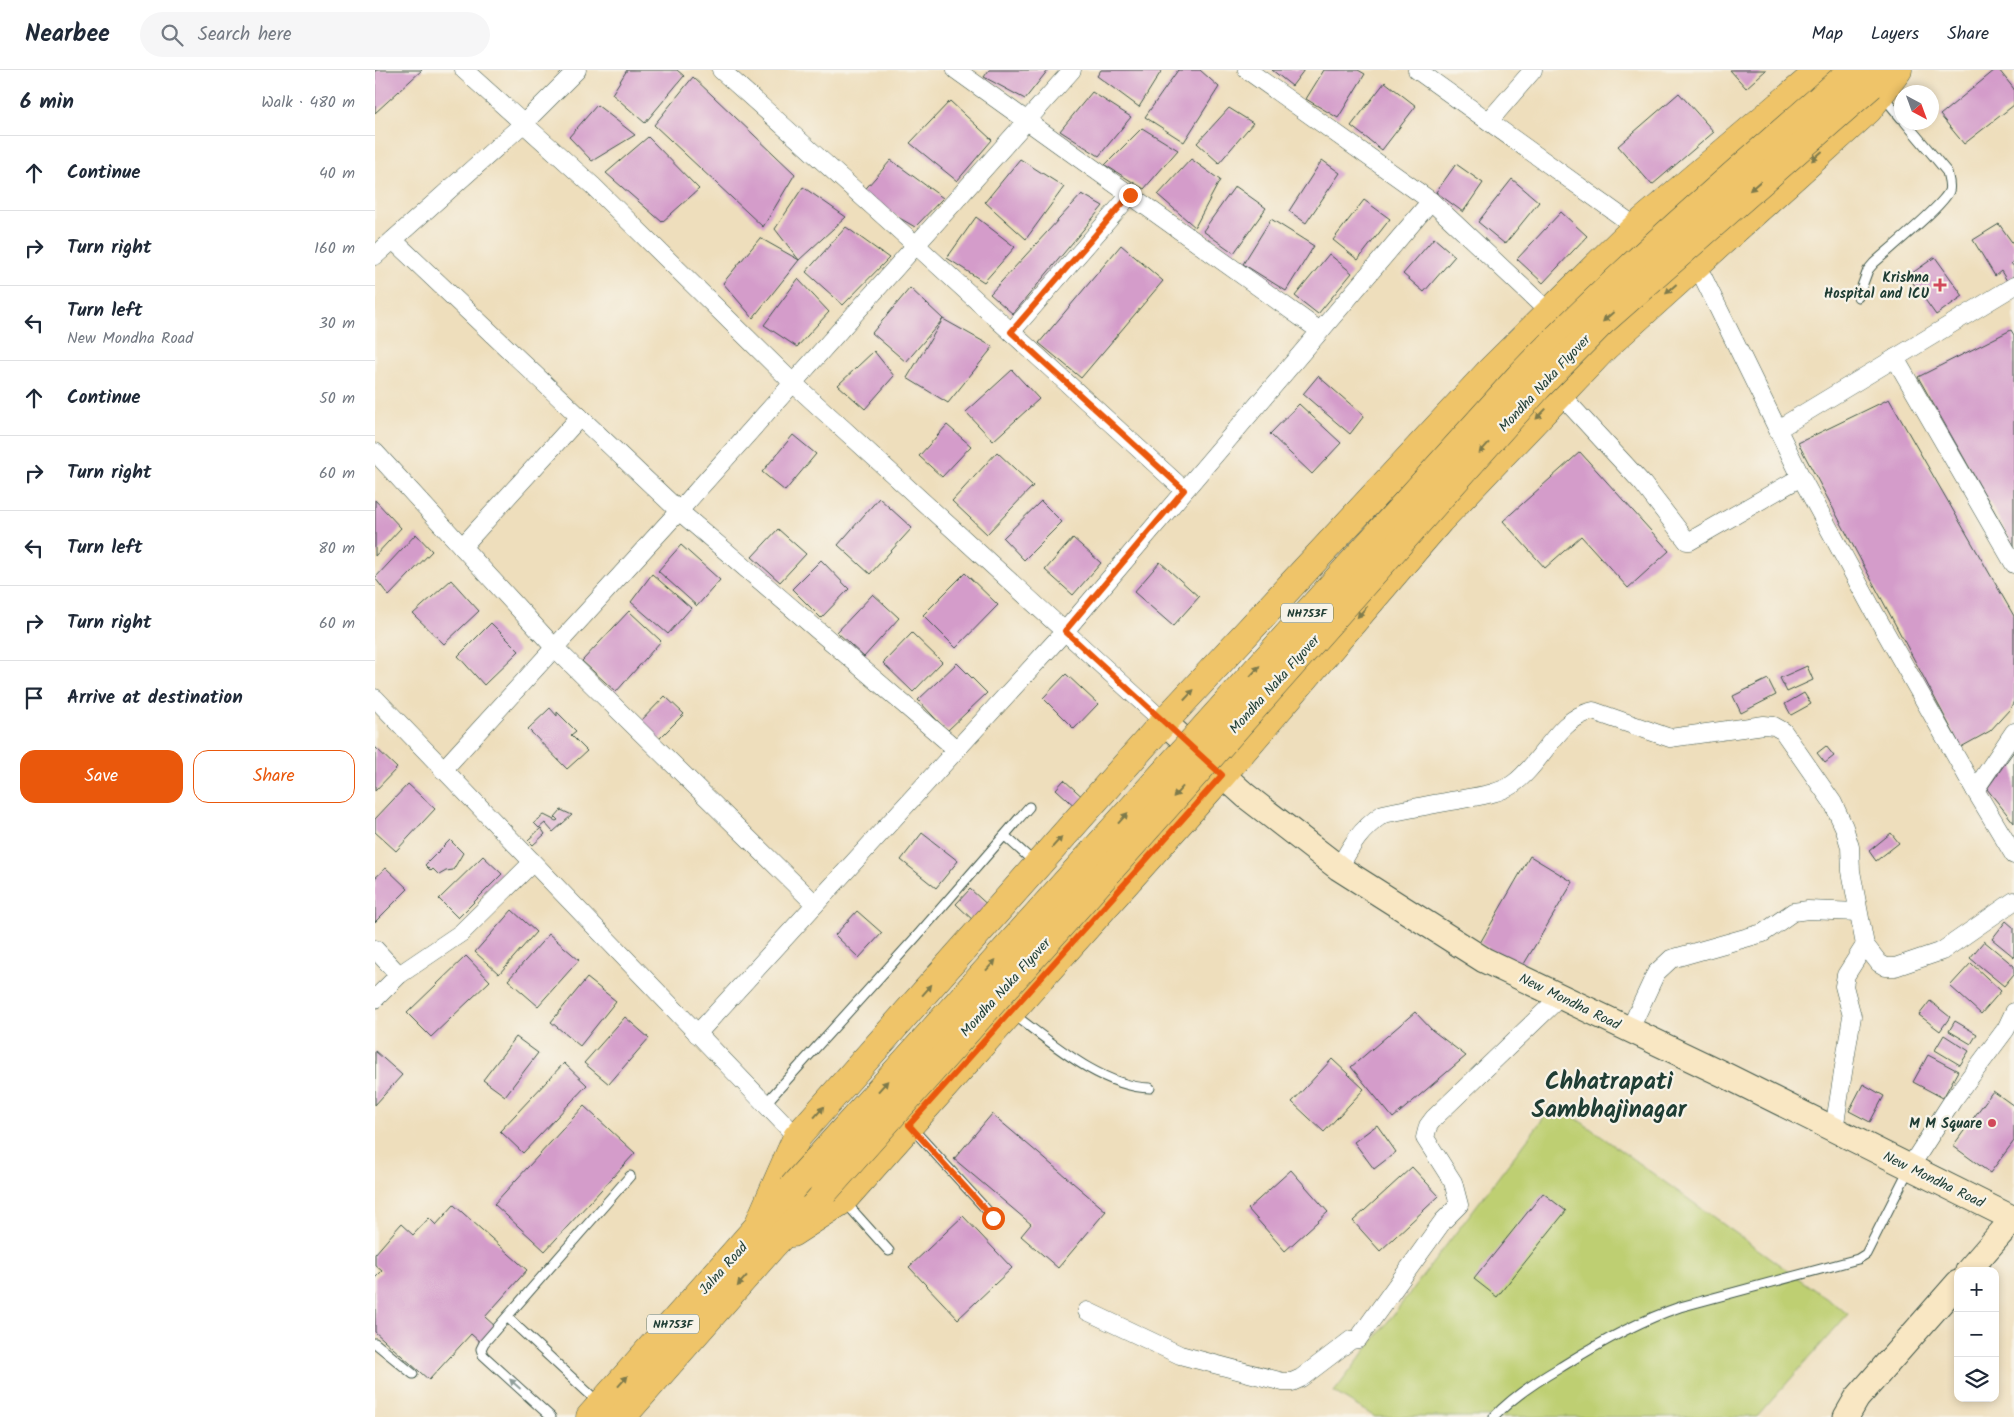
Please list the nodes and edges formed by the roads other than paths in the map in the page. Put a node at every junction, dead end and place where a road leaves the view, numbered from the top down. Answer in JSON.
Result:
{"nodes":[{"id":1,"x":464,"y":70,"type":"edge"},
{"id":2,"x":577,"y":70,"type":"edge"},
{"id":3,"x":721,"y":70,"type":"edge"},
{"id":4,"x":956,"y":70,"type":"edge"},
{"id":5,"x":1072,"y":70,"type":"edge"},
{"id":6,"x":1247,"y":70,"type":"edge"},
{"id":7,"x":1417,"y":70,"type":"edge"},
{"id":8,"x":1533,"y":70,"type":"edge"},
{"id":9,"x":1821,"y":70,"type":"edge"},
{"id":10,"x":1898,"y":70,"type":"edge"},
{"id":11,"x":1874,"y":80,"type":"edge"},
{"id":12,"x":1894,"y":108,"type":"edge"},
{"id":13,"x":1027,"y":121,"type":"junction"},
{"id":14,"x":1489,"y":121,"type":"junction"},
{"id":15,"x":523,"y":124,"type":"junction"},
{"id":16,"x":1912,"y":130,"type":"edge"},
{"id":17,"x":1130,"y":195,"type":"junction"},
{"id":18,"x":1431,"y":201,"type":"junction"},
{"id":19,"x":1636,"y":227,"type":"junction"},
{"id":20,"x":393,"y":240,"type":"junction"},
{"id":21,"x":917,"y":246,"type":"junction"},
{"id":22,"x":375,"y":256,"type":"edge"},
{"id":23,"x":1697,"y":265,"type":"junction"},
{"id":24,"x":2013,"y":288,"type":"edge"},
{"id":25,"x":1858,"y":297,"type":"dead end"},
{"id":26,"x":1549,"y":312,"type":"junction"},
{"id":27,"x":1320,"y":331,"type":"junction"},
{"id":28,"x":1011,"y":332,"type":"junction"},
{"id":29,"x":1895,"y":358,"type":"junction"},
{"id":30,"x":793,"y":383,"type":"junction"},
{"id":31,"x":1560,"y":394,"type":"junction"},
{"id":32,"x":580,"y":417,"type":"junction"},
{"id":33,"x":1777,"y":428,"type":"junction"},
{"id":34,"x":375,"y":452,"type":"edge"},
{"id":35,"x":1801,"y":476,"type":"junction"},
{"id":36,"x":1184,"y":490,"type":"junction"},
{"id":37,"x":679,"y":511,"type":"junction"},
{"id":38,"x":462,"y":547,"type":"junction"},
{"id":39,"x":2014,"y":564,"type":"edge"},
{"id":40,"x":1065,"y":631,"type":"junction"},
{"id":41,"x":554,"y":647,"type":"junction"},
{"id":42,"x":375,"y":698,"type":"edge"},
{"id":43,"x":1164,"y":722,"type":"junction"},
{"id":44,"x":2014,"y":732,"type":"edge"},
{"id":45,"x":956,"y":749,"type":"junction"},
{"id":46,"x":443,"y":770,"type":"junction"},
{"id":47,"x":1222,"y":775,"type":"junction"},
{"id":48,"x":1975,"y":790,"type":"junction"},
{"id":49,"x":1029,"y":807,"type":"dead end"},
{"id":50,"x":1005,"y":836,"type":"junction"},
{"id":51,"x":2014,"y":855,"type":"edge"},
{"id":52,"x":532,"y":863,"type":"junction"},
{"id":53,"x":1038,"y":865,"type":"junction"},
{"id":54,"x":1339,"y":868,"type":"junction"},
{"id":55,"x":2014,"y":901,"type":"edge"},
{"id":56,"x":815,"y":904,"type":"junction"},
{"id":57,"x":1858,"y":912,"type":"junction"},
{"id":58,"x":1865,"y":945,"type":"junction"},
{"id":59,"x":375,"y":949,"type":"edge"},
{"id":60,"x":399,"y":975,"type":"junction"},
{"id":61,"x":1561,"y":996,"type":"junction"},
{"id":62,"x":375,"y":999,"type":"edge"},
{"id":63,"x":1010,"y":1012,"type":"junction"},
{"id":64,"x":2014,"y":1012,"type":"edge"},
{"id":65,"x":1630,"y":1029,"type":"junction"},
{"id":66,"x":697,"y":1034,"type":"junction"},
{"id":67,"x":1150,"y":1088,"type":"dead end"},
{"id":68,"x":765,"y":1104,"type":"junction"},
{"id":69,"x":909,"y":1125,"type":"junction"},
{"id":70,"x":1834,"y":1129,"type":"junction"},
{"id":71,"x":797,"y":1137,"type":"junction"},
{"id":72,"x":1910,"y":1167,"type":"junction"},
{"id":73,"x":630,"y":1176,"type":"dead end"},
{"id":74,"x":833,"y":1196,"type":"junction"},
{"id":75,"x":993,"y":1218,"type":"dead end"},
{"id":76,"x":2014,"y":1218,"type":"edge"},
{"id":77,"x":765,"y":1238,"type":"junction"},
{"id":78,"x":889,"y":1250,"type":"dead end"},
{"id":79,"x":1972,"y":1267,"type":"edge"},
{"id":80,"x":1954,"y":1288,"type":"edge"},
{"id":81,"x":1087,"y":1312,"type":"dead end"},
{"id":82,"x":507,"y":1317,"type":"junction"},
{"id":83,"x":375,"y":1343,"type":"edge"},
{"id":84,"x":413,"y":1374,"type":"dead end"},
{"id":85,"x":605,"y":1413,"type":"edge"},
{"id":86,"x":551,"y":1417,"type":"edge"},
{"id":87,"x":1494,"y":1417,"type":"edge"},
{"id":88,"x":1846,"y":1417,"type":"edge"}],
"edges":[{"from":1,"to":15,"type":"street"},
{"from":2,"to":15,"type":"street"},
{"from":3,"to":21,"type":"street"},
{"from":4,"to":13,"type":"street"},
{"from":5,"to":13,"type":"street"},
{"from":6,"to":18,"type":"street"},
{"from":7,"to":14,"type":"street"},
{"from":8,"to":14,"type":"street"},
{"from":9,"to":19,"type":"main road"},
{"from":10,"to":11,"type":"main road"},
{"from":11,"to":12,"type":"lane"},
{"from":11,"to":23,"type":"main road","one_way":true},
{"from":11,"to":74,"type":"main road","name":"Mondha Naka Flyover","number":"NH753F","one_way":true,"bridge":true},
{"from":77,"to":11,"type":"main road","name":"Mondha Naka Flyover","number":"NH753F","one_way":true,"bridge":true},
{"from":13,"to":17,"type":"street"},
{"from":13,"to":21,"type":"street"},
{"from":14,"to":19,"type":"street"},
{"from":15,"to":20,"type":"street"},
{"from":15,"to":30,"type":"street"},
{"from":16,"to":25,"type":"lane"},
{"from":17,"to":27,"type":"street"},
{"from":17,"to":28,"type":"street"},
{"from":18,"to":26,"type":"street"},
{"from":18,"to":27,"type":"street"},
{"from":19,"to":26,"type":"main road"},
{"from":20,"to":22,"type":"street"},
{"from":20,"to":32,"type":"street"},
{"from":21,"to":28,"type":"street"},
{"from":21,"to":30,"type":"street"},
{"from":23,"to":31,"type":"main road","one_way":true},
{"from":23,"to":33,"type":"street"},
{"from":24,"to":29,"type":"street"},
{"from":43,"to":26,"type":"main road","one_way":true},
{"from":27,"to":36,"type":"street"},
{"from":28,"to":36,"type":"street"},
{"from":29,"to":33,"type":"street"},
{"from":29,"to":39,"type":"street"},
{"from":30,"to":37,"type":"street"},
{"from":30,"to":40,"type":"street"},
{"from":31,"to":35,"type":"street"},
{"from":31,"to":47,"type":"main road","one_way":true},
{"from":32,"to":37,"type":"street"},
{"from":32,"to":38,"type":"street"},
{"from":33,"to":35,"type":"street"},
{"from":34,"to":38,"type":"street"},
{"from":35,"to":48,"type":"street"},
{"from":36,"to":40,"type":"street"},
{"from":37,"to":41,"type":"street"},
{"from":37,"to":45,"type":"street"},
{"from":38,"to":41,"type":"street"},
{"from":40,"to":43,"type":"street"},
{"from":40,"to":45,"type":"street"},
{"from":41,"to":46,"type":"street"},
{"from":41,"to":56,"type":"street"},
{"from":42,"to":46,"type":"street"},
{"from":43,"to":47,"type":"street","name":"New Mondha Road"},
{"from":53,"to":43,"type":"main road","one_way":true},
{"from":44,"to":48,"type":"street"},
{"from":45,"to":56,"type":"street"},
{"from":46,"to":52,"type":"street"},
{"from":47,"to":54,"type":"street","name":"New Mondha Road"},
{"from":47,"to":63,"type":"main road"},
{"from":48,"to":51,"type":"street"},
{"from":49,"to":50,"type":"lane"},
{"from":50,"to":53,"type":"lane"},
{"from":50,"to":68,"type":"lane"},
{"from":52,"to":60,"type":"street"},
{"from":52,"to":66,"type":"street"},
{"from":71,"to":53,"type":"main road","one_way":true},
{"from":54,"to":57,"type":"street"},
{"from":54,"to":61,"type":"street","name":"New Mondha Road"},
{"from":55,"to":58,"type":"street"},
{"from":56,"to":66,"type":"street"},
{"from":57,"to":58,"type":"street"},
{"from":57,"to":65,"type":"street"},
{"from":58,"to":70,"type":"street"},
{"from":59,"to":60,"type":"street"},
{"from":60,"to":62,"type":"street"},
{"from":61,"to":65,"type":"street","name":"New Mondha Road"},
{"from":61,"to":81,"type":"street"},
{"from":63,"to":67,"type":"lane"},
{"from":63,"to":69,"type":"main road"},
{"from":64,"to":72,"type":"street"},
{"from":65,"to":70,"type":"street","name":"New Mondha Road"},
{"from":66,"to":68,"type":"street"},
{"from":68,"to":71,"type":"street"},
{"from":69,"to":74,"type":"main road"},
{"from":69,"to":75,"type":"lane"},
{"from":70,"to":72,"type":"street","name":"New Mondha Road"},
{"from":71,"to":77,"type":"main road"},
{"from":72,"to":76,"type":"street","name":"New Mondha Road"},
{"from":72,"to":87,"type":"lane"},
{"from":73,"to":82,"type":"lane"},
{"from":74,"to":77,"type":"main road","name":"Mondha Naka Flyover","number":"NH753F"},
{"from":74,"to":78,"type":"lane"},
{"from":76,"to":79,"type":"street"},
{"from":77,"to":85,"type":"main road","name":"Jalna Road","number":"NH753F"},
{"from":80,"to":88,"type":"street"},
{"from":82,"to":85,"type":"lane"},
{"from":86,"to":82,"type":"lane","one_way":true},
{"from":83,"to":84,"type":"lane"}]}
